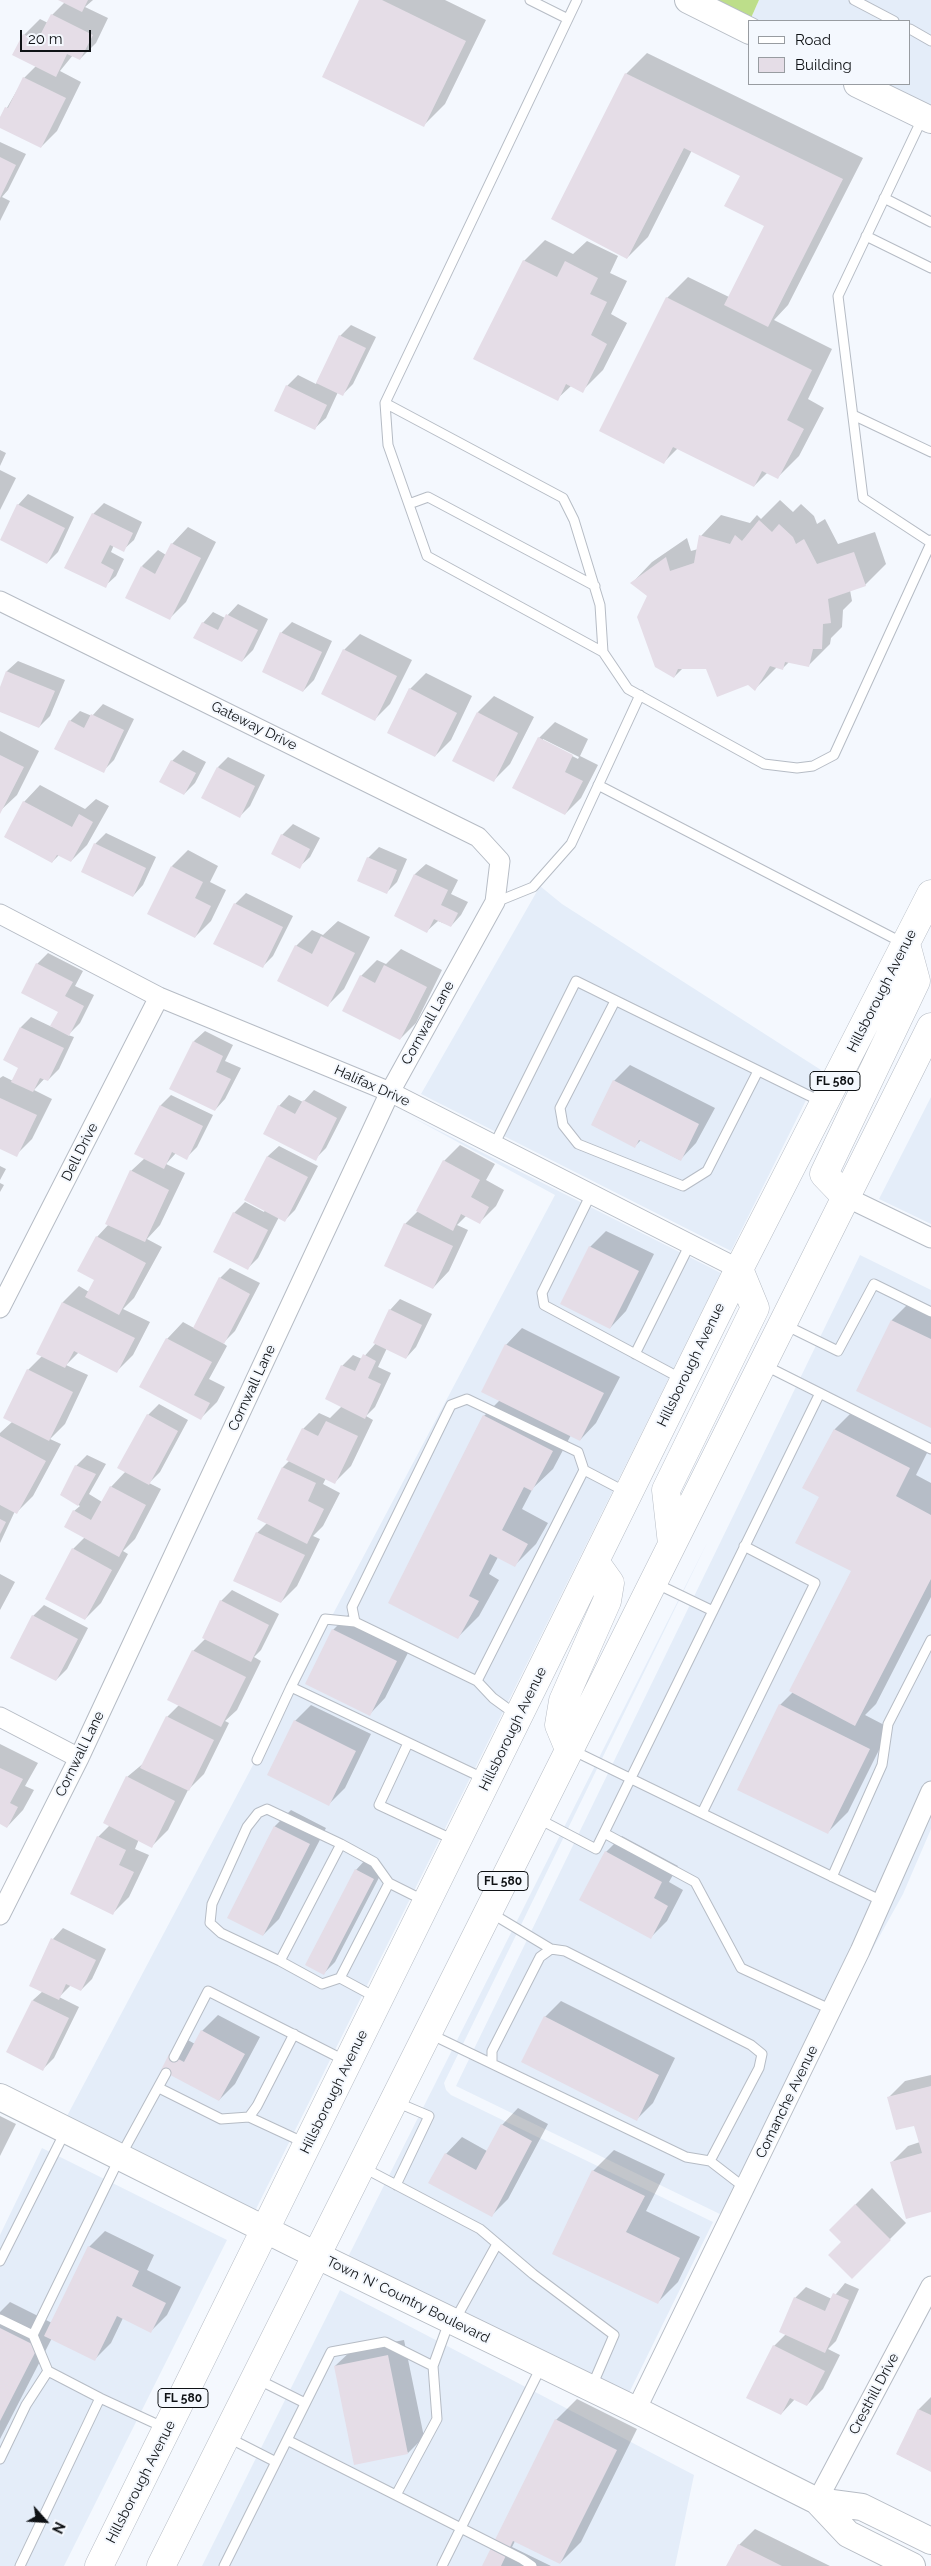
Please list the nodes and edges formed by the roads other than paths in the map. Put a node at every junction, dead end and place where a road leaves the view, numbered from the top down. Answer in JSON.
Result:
{"nodes":[{"id":1,"x":530,"y":0,"type":"edge"},
{"id":2,"x":577,"y":0,"type":"edge"},
{"id":3,"x":688,"y":0,"type":"edge"},
{"id":4,"x":854,"y":0,"type":"edge"},
{"id":5,"x":568,"y":18,"type":"junction"},
{"id":6,"x":892,"y":20,"type":"edge"},
{"id":7,"x":748,"y":30,"type":"edge"},
{"id":8,"x":911,"y":30,"type":"edge"},
{"id":9,"x":931,"y":41,"type":"edge"},
{"id":10,"x":859,"y":85,"type":"edge"},
{"id":11,"x":927,"y":119,"type":"edge"},
{"id":12,"x":884,"y":198,"type":"junction"},
{"id":13,"x":931,"y":222,"type":"edge"},
{"id":14,"x":866,"y":236,"type":"junction"},
{"id":15,"x":931,"y":268,"type":"edge"},
{"id":16,"x":385,"y":403,"type":"junction"},
{"id":17,"x":853,"y":415,"type":"junction"},
{"id":18,"x":931,"y":452,"type":"edge"},
{"id":19,"x":409,"y":504,"type":"junction"},
{"id":20,"x":931,"y":541,"type":"edge"},
{"id":21,"x":594,"y":586,"type":"junction"},
{"id":22,"x":0,"y":601,"type":"edge"},
{"id":23,"x":603,"y":652,"type":"junction"},
{"id":24,"x":640,"y":695,"type":"junction"},
{"id":25,"x":598,"y":785,"type":"junction"},
{"id":26,"x":500,"y":861,"type":"joint"},
{"id":27,"x":931,"y":894,"type":"edge"},
{"id":28,"x":496,"y":902,"type":"junction"},
{"id":29,"x":0,"y":914,"type":"edge"},
{"id":30,"x":906,"y":944,"type":"junction"},
{"id":31,"x":159,"y":997,"type":"junction"},
{"id":32,"x":615,"y":1001,"type":"junction"},
{"id":33,"x":931,"y":1027,"type":"edge"},
{"id":34,"x":758,"y":1071,"type":"junction"},
{"id":35,"x":390,"y":1092,"type":"junction"},
{"id":36,"x":824,"y":1103,"type":"junction"},
{"id":37,"x":494,"y":1144,"type":"junction"},
{"id":38,"x":591,"y":1194,"type":"junction"},
{"id":39,"x":846,"y":1197,"type":"junction"},
{"id":40,"x":931,"y":1238,"type":"edge"},
{"id":41,"x":690,"y":1244,"type":"junction"},
{"id":42,"x":739,"y":1269,"type":"junction"},
{"id":43,"x":0,"y":1308,"type":"edge"},
{"id":44,"x":931,"y":1312,"type":"edge"},
{"id":45,"x":782,"y":1324,"type":"junction"},
{"id":46,"x":635,"y":1354,"type":"junction"},
{"id":47,"x":762,"y":1364,"type":"junction"},
{"id":48,"x":684,"y":1380,"type":"junction"},
{"id":49,"x":820,"y":1393,"type":"junction"},
{"id":50,"x":931,"y":1449,"type":"edge"},
{"id":51,"x":584,"y":1470,"type":"junction"},
{"id":52,"x":629,"y":1493,"type":"junction"},
{"id":53,"x":672,"y":1544,"type":"junction"},
{"id":54,"x":744,"y":1546,"type":"junction"},
{"id":55,"x":595,"y":1562,"type":"junction"},
{"id":56,"x":653,"y":1582,"type":"junction"},
{"id":57,"x":713,"y":1611,"type":"junction"},
{"id":58,"x":356,"y":1622,"type":"junction"},
{"id":59,"x":931,"y":1640,"type":"edge"},
{"id":60,"x":477,"y":1681,"type":"junction"},
{"id":61,"x":291,"y":1687,"type":"junction"},
{"id":62,"x":0,"y":1717,"type":"edge"},
{"id":63,"x":520,"y":1717,"type":"junction"},
{"id":64,"x":408,"y":1743,"type":"junction"},
{"id":65,"x":569,"y":1749,"type":"junction"},
{"id":66,"x":79,"y":1758,"type":"junction"},
{"id":67,"x":256,"y":1760,"type":"dead end"},
{"id":68,"x":631,"y":1778,"type":"junction"},
{"id":69,"x":488,"y":1780,"type":"junction"},
{"id":70,"x":931,"y":1791,"type":"edge"},
{"id":71,"x":702,"y":1813,"type":"junction"},
{"id":72,"x":535,"y":1817,"type":"junction"},
{"id":73,"x":604,"y":1834,"type":"junction"},
{"id":74,"x":457,"y":1842,"type":"junction"},
{"id":75,"x":341,"y":1844,"type":"junction"},
{"id":76,"x":832,"y":1877,"type":"junction"},
{"id":77,"x":389,"y":1883,"type":"junction"},
{"id":78,"x":882,"y":1901,"type":"junction"},
{"id":79,"x":428,"y":1902,"type":"junction"},
{"id":80,"x":488,"y":1912,"type":"junction"},
{"id":81,"x":0,"y":1915,"type":"edge"},
{"id":82,"x":551,"y":1949,"type":"junction"},
{"id":83,"x":280,"y":1961,"type":"junction"},
{"id":84,"x":340,"y":1978,"type":"junction"},
{"id":85,"x":380,"y":1999,"type":"junction"},
{"id":86,"x":832,"y":2010,"type":"junction"},
{"id":87,"x":427,"y":2033,"type":"junction"},
{"id":88,"x":294,"y":2034,"type":"junction"},
{"id":89,"x":174,"y":2057,"type":"dead end"},
{"id":90,"x":492,"y":2062,"type":"junction"},
{"id":91,"x":348,"y":2063,"type":"junction"},
{"id":92,"x":166,"y":2073,"type":"dead end"},
{"id":93,"x":158,"y":2088,"type":"junction"},
{"id":94,"x":0,"y":2096,"type":"edge"},
{"id":95,"x":393,"y":2101,"type":"junction"},
{"id":96,"x":249,"y":2117,"type":"junction"},
{"id":97,"x":66,"y":2130,"type":"junction"},
{"id":98,"x":308,"y":2145,"type":"junction"},
{"id":99,"x":120,"y":2157,"type":"junction"},
{"id":100,"x":710,"y":2161,"type":"junction"},
{"id":101,"x":361,"y":2166,"type":"junction"},
{"id":102,"x":396,"y":2185,"type":"junction"},
{"id":103,"x":745,"y":2188,"type":"junction"},
{"id":104,"x":266,"y":2230,"type":"junction"},
{"id":105,"x":497,"y":2244,"type":"junction"},
{"id":106,"x":316,"y":2255,"type":"junction"},
{"id":107,"x":0,"y":2261,"type":"edge"},
{"id":108,"x":931,"y":2286,"type":"edge"},
{"id":109,"x":0,"y":2319,"type":"edge"},
{"id":110,"x":452,"y":2321,"type":"junction"},
{"id":111,"x":33,"y":2335,"type":"junction"},
{"id":112,"x":542,"y":2365,"type":"junction"},
{"id":113,"x":433,"y":2366,"type":"junction"},
{"id":114,"x":48,"y":2371,"type":"junction"},
{"id":115,"x":255,"y":2378,"type":"junction"},
{"id":116,"x":591,"y":2388,"type":"junction"},
{"id":117,"x":100,"y":2398,"type":"junction"},
{"id":118,"x":306,"y":2403,"type":"junction"},
{"id":119,"x":636,"y":2410,"type":"junction"},
{"id":120,"x":167,"y":2429,"type":"junction"},
{"id":121,"x":226,"y":2436,"type":"junction"},
{"id":122,"x":287,"y":2440,"type":"junction"},
{"id":123,"x":0,"y":2459,"type":"edge"},
{"id":124,"x":276,"y":2462,"type":"junction"},
{"id":125,"x":396,"y":2495,"type":"junction"},
{"id":126,"x":818,"y":2501,"type":"junction"},
{"id":127,"x":461,"y":2528,"type":"junction"},
{"id":128,"x":931,"y":2541,"type":"edge"},
{"id":129,"x":20,"y":2566,"type":"edge"},
{"id":130,"x":99,"y":2566,"type":"edge"},
{"id":131,"x":161,"y":2566,"type":"edge"},
{"id":132,"x":224,"y":2566,"type":"edge"},
{"id":133,"x":442,"y":2566,"type":"edge"},
{"id":134,"x":532,"y":2566,"type":"edge"},
{"id":135,"x":912,"y":2566,"type":"edge"}],
"edges":[{"from":1,"to":5,"type":"lane"},
{"from":2,"to":5,"type":"lane"},
{"from":3,"to":7,"type":"street"},
{"from":4,"to":6,"type":"lane"},
{"from":5,"to":16,"type":"lane"},
{"from":8,"to":9,"type":"lane"},
{"from":10,"to":11,"type":"street"},
{"from":11,"to":12,"type":"lane"},
{"from":12,"to":13,"type":"lane"},
{"from":12,"to":14,"type":"lane"},
{"from":14,"to":15,"type":"lane"},
{"from":14,"to":17,"type":"lane"},
{"from":16,"to":19,"type":"lane"},
{"from":16,"to":21,"type":"lane"},
{"from":17,"to":18,"type":"lane"},
{"from":17,"to":20,"type":"lane"},
{"from":19,"to":21,"type":"lane"},
{"from":19,"to":23,"type":"lane"},
{"from":20,"to":24,"type":"lane"},
{"from":21,"to":23,"type":"lane"},
{"from":22,"to":26,"type":"street","name":"Gateway Drive"},
{"from":23,"to":24,"type":"lane"},
{"from":24,"to":25,"type":"lane"},
{"from":25,"to":28,"type":"lane"},
{"from":25,"to":30,"type":"lane"},
{"from":26,"to":28,"type":"street","name":"Cornwall Lane"},
{"from":27,"to":30,"type":"main road","name":"Hillsborough Avenue","number":"FL 580"},
{"from":28,"to":35,"type":"street","name":"Cornwall Lane"},
{"from":29,"to":31,"type":"street","name":"Halifax Drive"},
{"from":30,"to":36,"type":"main road","name":"Hillsborough Avenue","number":"FL 580"},
{"from":30,"to":39,"type":"main road"},
{"from":31,"to":35,"type":"street","name":"Halifax Drive"},
{"from":31,"to":43,"type":"street","name":"Dell Drive"},
{"from":32,"to":34,"type":"lane"},
{"from":32,"to":34,"type":"lane"},
{"from":32,"to":37,"type":"lane"},
{"from":33,"to":39,"type":"main road","number":"FL 580"},
{"from":34,"to":36,"type":"lane"},
{"from":35,"to":37,"type":"street","name":"Halifax Drive"},
{"from":35,"to":66,"type":"street","name":"Cornwall Lane"},
{"from":36,"to":42,"type":"main road","name":"Hillsborough Avenue","number":"FL 580"},
{"from":37,"to":38,"type":"street","name":"Halifax Drive"},
{"from":38,"to":41,"type":"street","name":"Halifax Drive"},
{"from":38,"to":46,"type":"lane"},
{"from":39,"to":40,"type":"street"},
{"from":39,"to":45,"type":"main road","number":"FL 580"},
{"from":41,"to":42,"type":"street","name":"Halifax Drive"},
{"from":41,"to":46,"type":"lane"},
{"from":42,"to":48,"type":"main road","name":"Hillsborough Avenue","number":"FL 580"},
{"from":42,"to":53,"type":"main road"},
{"from":44,"to":45,"type":"lane"},
{"from":45,"to":47,"type":"main road","number":"FL 580"},
{"from":46,"to":48,"type":"lane"},
{"from":47,"to":49,"type":"lane"},
{"from":47,"to":53,"type":"main road","number":"FL 580"},
{"from":48,"to":52,"type":"main road","name":"Hillsborough Avenue","number":"FL 580"},
{"from":49,"to":50,"type":"lane"},
{"from":49,"to":54,"type":"lane"},
{"from":51,"to":52,"type":"lane"},
{"from":51,"to":58,"type":"lane"},
{"from":51,"to":60,"type":"lane"},
{"from":52,"to":55,"type":"main road","name":"Hillsborough Avenue","number":"FL 580"},
{"from":53,"to":56,"type":"main road","number":"FL 580"},
{"from":54,"to":57,"type":"lane"},
{"from":54,"to":71,"type":"lane"},
{"from":55,"to":63,"type":"main road","name":"Hillsborough Avenue","number":"FL 580"},
{"from":55,"to":65,"type":"main road"},
{"from":56,"to":57,"type":"lane"},
{"from":56,"to":65,"type":"main road","number":"FL 580"},
{"from":57,"to":68,"type":"lane"},
{"from":58,"to":60,"type":"lane"},
{"from":58,"to":61,"type":"lane"},
{"from":59,"to":76,"type":"lane"},
{"from":60,"to":63,"type":"lane"},
{"from":61,"to":64,"type":"lane"},
{"from":61,"to":67,"type":"lane"},
{"from":62,"to":66,"type":"street"},
{"from":63,"to":69,"type":"main road","name":"Hillsborough Avenue","number":"FL 580"},
{"from":64,"to":69,"type":"lane"},
{"from":64,"to":74,"type":"lane"},
{"from":65,"to":68,"type":"lane"},
{"from":65,"to":72,"type":"main road","number":"FL 580"},
{"from":66,"to":81,"type":"street","name":"Cornwall Lane"},
{"from":68,"to":71,"type":"lane"},
{"from":68,"to":73,"type":"lane"},
{"from":69,"to":74,"type":"main road","name":"Hillsborough Avenue","number":"FL 580"},
{"from":70,"to":78,"type":"street","name":"Comanche Avenue"},
{"from":71,"to":76,"type":"lane"},
{"from":72,"to":73,"type":"lane"},
{"from":72,"to":80,"type":"main road","number":"FL 580"},
{"from":73,"to":86,"type":"lane"},
{"from":74,"to":79,"type":"main road","name":"Hillsborough Avenue","number":"FL 580"},
{"from":75,"to":77,"type":"lane"},
{"from":75,"to":83,"type":"lane"},
{"from":75,"to":83,"type":"lane"},
{"from":76,"to":78,"type":"lane"},
{"from":77,"to":79,"type":"lane"},
{"from":77,"to":84,"type":"lane"},
{"from":78,"to":86,"type":"street","name":"Comanche Avenue"},
{"from":79,"to":85,"type":"main road","name":"Hillsborough Avenue","number":"FL 580"},
{"from":80,"to":82,"type":"lane"},
{"from":80,"to":87,"type":"main road","number":"FL 580"},
{"from":82,"to":90,"type":"lane"},
{"from":82,"to":100,"type":"lane"},
{"from":83,"to":84,"type":"lane"},
{"from":84,"to":85,"type":"lane"},
{"from":85,"to":91,"type":"main road","name":"Hillsborough Avenue","number":"FL 580"},
{"from":86,"to":103,"type":"street","name":"Comanche Avenue"},
{"from":87,"to":90,"type":"lane"},
{"from":87,"to":95,"type":"main road","number":"FL 580"},
{"from":88,"to":89,"type":"lane"},
{"from":88,"to":91,"type":"lane"},
{"from":88,"to":96,"type":"lane"},
{"from":90,"to":100,"type":"lane"},
{"from":91,"to":98,"type":"main road","name":"Hillsborough Avenue","number":"FL 580"},
{"from":92,"to":93,"type":"lane"},
{"from":93,"to":96,"type":"lane"},
{"from":93,"to":99,"type":"lane"},
{"from":94,"to":97,"type":"street","name":"Town 'N' Country Boulevard"},
{"from":95,"to":101,"type":"main road","number":"FL 580"},
{"from":95,"to":102,"type":"lane"},
{"from":96,"to":98,"type":"lane"},
{"from":97,"to":99,"type":"street","name":"Town 'N' Country Boulevard"},
{"from":97,"to":107,"type":"lane"},
{"from":98,"to":104,"type":"main road","name":"Hillsborough Avenue","number":"FL 580"},
{"from":99,"to":104,"type":"street","name":"Town 'N' Country Boulevard"},
{"from":99,"to":111,"type":"lane"},
{"from":100,"to":103,"type":"lane"},
{"from":101,"to":102,"type":"lane"},
{"from":101,"to":106,"type":"main road","number":"FL 580"},
{"from":102,"to":105,"type":"lane"},
{"from":103,"to":119,"type":"street","name":"Comanche Avenue"},
{"from":104,"to":106,"type":"street","name":"Town 'N' Country Boulevard"},
{"from":104,"to":120,"type":"main road","name":"Hillsborough Avenue","number":"FL 580"},
{"from":105,"to":110,"type":"lane"},
{"from":105,"to":116,"type":"lane"},
{"from":106,"to":110,"type":"street","name":"Town 'N' Country Boulevard"},
{"from":106,"to":115,"type":"main road","number":"FL 580"},
{"from":108,"to":126,"type":"street","name":"Cresthill Drive"},
{"from":109,"to":111,"type":"lane"},
{"from":110,"to":112,"type":"street","name":"Town 'N' Country Boulevard"},
{"from":110,"to":113,"type":"lane"},
{"from":111,"to":114,"type":"lane"},
{"from":112,"to":116,"type":"street","name":"Town 'N' Country Boulevard"},
{"from":112,"to":127,"type":"lane"},
{"from":113,"to":118,"type":"lane"},
{"from":113,"to":125,"type":"lane"},
{"from":114,"to":117,"type":"lane"},
{"from":114,"to":123,"type":"lane"},
{"from":115,"to":118,"type":"lane"},
{"from":115,"to":121,"type":"main road","number":"FL 580"},
{"from":116,"to":119,"type":"street","name":"Town 'N' Country Boulevard"},
{"from":117,"to":120,"type":"lane"},
{"from":117,"to":129,"type":"lane"},
{"from":118,"to":122,"type":"lane"},
{"from":119,"to":126,"type":"street","name":"Town 'N' Country Boulevard"},
{"from":120,"to":130,"type":"main road","name":"Hillsborough Avenue","number":"FL 580"},
{"from":121,"to":124,"type":"lane"},
{"from":121,"to":131,"type":"main road","number":"FL 580"},
{"from":122,"to":124,"type":"lane"},
{"from":122,"to":125,"type":"lane"},
{"from":124,"to":132,"type":"lane"},
{"from":125,"to":127,"type":"lane"},
{"from":126,"to":128,"type":"street","name":"Town 'N' Country Boulevard"},
{"from":126,"to":135,"type":"street","name":"Town 'N' Country Boulevard"},
{"from":127,"to":133,"type":"lane"},
{"from":127,"to":134,"type":"lane"}]}
